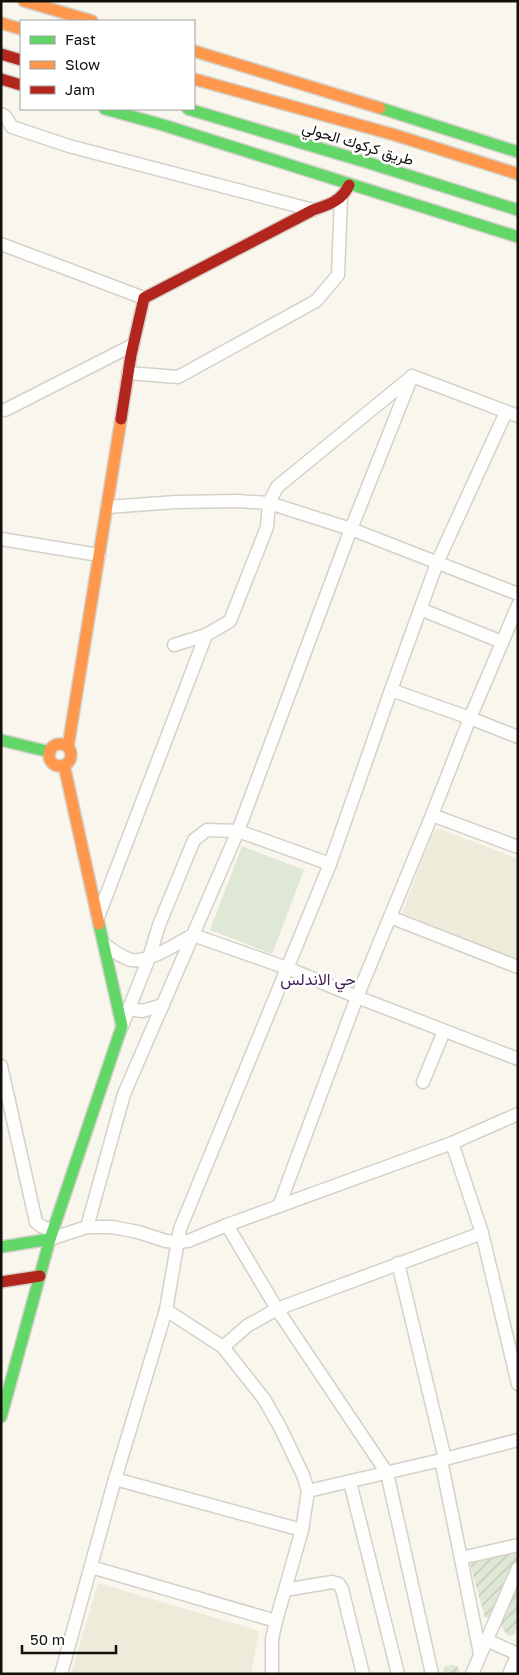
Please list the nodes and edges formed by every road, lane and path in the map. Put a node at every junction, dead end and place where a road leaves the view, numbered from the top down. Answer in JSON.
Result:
{"nodes":[{"id":1,"x":24,"y":1,"type":"edge"},
{"id":2,"x":89,"y":20,"type":"edge"},
{"id":3,"x":1,"y":23,"type":"edge"},
{"id":4,"x":20,"y":28,"type":"edge"},
{"id":5,"x":195,"y":52,"type":"edge"},
{"id":6,"x":1,"y":54,"type":"edge"},
{"id":7,"x":20,"y":60,"type":"edge"},
{"id":8,"x":1,"y":79,"type":"edge"},
{"id":9,"x":195,"y":79,"type":"edge"},
{"id":10,"x":20,"y":85,"type":"edge"},
{"id":11,"x":109,"y":110,"type":"edge"},
{"id":12,"x":191,"y":110,"type":"edge"},
{"id":13,"x":1,"y":114,"type":"edge"},
{"id":14,"x":518,"y":152,"type":"edge"},
{"id":15,"x":518,"y":174,"type":"edge"},
{"id":16,"x":348,"y":185,"type":"junction"},
{"id":17,"x":341,"y":198,"type":"junction"},
{"id":18,"x":313,"y":210,"type":"junction"},
{"id":19,"x":518,"y":210,"type":"edge"},
{"id":20,"x":518,"y":237,"type":"edge"},
{"id":21,"x":1,"y":244,"type":"edge"},
{"id":22,"x":144,"y":298,"type":"junction"},
{"id":23,"x":133,"y":345,"type":"junction"},
{"id":24,"x":128,"y":374,"type":"junction"},
{"id":25,"x":412,"y":376,"type":"junction"},
{"id":26,"x":4,"y":410,"type":"dead end"},
{"id":27,"x":512,"y":414,"type":"edge"},
{"id":28,"x":269,"y":503,"type":"junction"},
{"id":29,"x":107,"y":508,"type":"junction"},
{"id":30,"x":351,"y":529,"type":"junction"},
{"id":31,"x":1,"y":539,"type":"edge"},
{"id":32,"x":99,"y":555,"type":"junction"},
{"id":33,"x":437,"y":563,"type":"junction"},
{"id":34,"x":518,"y":594,"type":"edge"},
{"id":35,"x":518,"y":605,"type":"edge"},
{"id":36,"x":420,"y":609,"type":"junction"},
{"id":37,"x":206,"y":635,"type":"junction"},
{"id":38,"x":502,"y":642,"type":"junction"},
{"id":39,"x":174,"y":645,"type":"dead end"},
{"id":40,"x":390,"y":690,"type":"junction"},
{"id":41,"x":470,"y":718,"type":"junction"},
{"id":42,"x":518,"y":737,"type":"edge"},
{"id":43,"x":1,"y":740,"type":"edge"},
{"id":44,"x":68,"y":747,"type":"junction"},
{"id":45,"x":50,"y":752,"type":"junction"},
{"id":46,"x":64,"y":765,"type":"junction"},
{"id":47,"x":432,"y":815,"type":"junction"},
{"id":48,"x":238,"y":831,"type":"junction"},
{"id":49,"x":518,"y":847,"type":"edge"},
{"id":50,"x":330,"y":864,"type":"junction"},
{"id":51,"x":98,"y":917,"type":"junction"},
{"id":52,"x":390,"y":917,"type":"junction"},
{"id":53,"x":193,"y":935,"type":"junction"},
{"id":54,"x":104,"y":944,"type":"junction"},
{"id":55,"x":148,"y":958,"type":"junction"},
{"id":56,"x":518,"y":967,"type":"edge"},
{"id":57,"x":287,"y":968,"type":"junction"},
{"id":58,"x":357,"y":997,"type":"junction"},
{"id":59,"x":163,"y":1005,"type":"junction"},
{"id":60,"x":129,"y":1009,"type":"junction"},
{"id":61,"x":122,"y":1026,"type":"junction"},
{"id":62,"x":444,"y":1031,"type":"junction"},
{"id":63,"x":518,"y":1059,"type":"edge"},
{"id":64,"x":1,"y":1066,"type":"edge"},
{"id":65,"x":423,"y":1082,"type":"dead end"},
{"id":66,"x":518,"y":1114,"type":"edge"},
{"id":67,"x":7,"y":1117,"type":"edge"},
{"id":68,"x":452,"y":1143,"type":"junction"},
{"id":69,"x":279,"y":1206,"type":"junction"},
{"id":70,"x":227,"y":1225,"type":"junction"},
{"id":71,"x":86,"y":1227,"type":"junction"},
{"id":72,"x":482,"y":1233,"type":"junction"},
{"id":73,"x":52,"y":1235,"type":"junction"},
{"id":74,"x":177,"y":1242,"type":"junction"},
{"id":75,"x":1,"y":1247,"type":"edge"},
{"id":76,"x":398,"y":1263,"type":"junction"},
{"id":77,"x":40,"y":1276,"type":"junction"},
{"id":78,"x":1,"y":1282,"type":"edge"},
{"id":79,"x":277,"y":1309,"type":"junction"},
{"id":80,"x":166,"y":1310,"type":"junction"},
{"id":81,"x":223,"y":1347,"type":"junction"},
{"id":82,"x":518,"y":1384,"type":"edge"},
{"id":83,"x":2,"y":1414,"type":"edge"},
{"id":84,"x":518,"y":1440,"type":"edge"},
{"id":85,"x":443,"y":1460,"type":"junction"},
{"id":86,"x":387,"y":1473,"type":"junction"},
{"id":87,"x":115,"y":1478,"type":"junction"},
{"id":88,"x":350,"y":1482,"type":"junction"},
{"id":89,"x":308,"y":1491,"type":"junction"},
{"id":90,"x":302,"y":1530,"type":"junction"},
{"id":91,"x":518,"y":1545,"type":"edge"},
{"id":92,"x":461,"y":1558,"type":"junction"},
{"id":93,"x":91,"y":1567,"type":"junction"},
{"id":94,"x":518,"y":1568,"type":"edge"},
{"id":95,"x":285,"y":1590,"type":"junction"},
{"id":96,"x":276,"y":1621,"type":"junction"},
{"id":97,"x":486,"y":1640,"type":"junction"},
{"id":98,"x":480,"y":1652,"type":"junction"},
{"id":99,"x":518,"y":1654,"type":"edge"},
{"id":100,"x":61,"y":1674,"type":"edge"},
{"id":101,"x":272,"y":1674,"type":"edge"},
{"id":102,"x":363,"y":1674,"type":"edge"},
{"id":103,"x":398,"y":1674,"type":"edge"},
{"id":104,"x":432,"y":1674,"type":"edge"},
{"id":105,"x":472,"y":1674,"type":"edge"},
{"id":106,"x":509,"y":1674,"type":"edge"}],
"edges":[{"from":1,"to":2,"type":"main road"},
{"from":3,"to":4,"type":"main road"},
{"from":5,"to":14,"type":"main road"},
{"from":6,"to":7,"type":"main road"},
{"from":8,"to":10,"type":"main road"},
{"from":9,"to":15,"type":"main road","name":"طريق كركوك الحولي"},
{"from":11,"to":16,"type":"main road"},
{"from":12,"to":19,"type":"main road","name":"طريق كركوك الحولي"},
{"from":13,"to":18,"type":"street"},
{"from":16,"to":17,"type":"main road"},
{"from":16,"to":20,"type":"main road"},
{"from":17,"to":18,"type":"main road"},
{"from":17,"to":24,"type":"street"},
{"from":18,"to":22,"type":"main road"},
{"from":21,"to":22,"type":"street"},
{"from":22,"to":23,"type":"main road"},
{"from":23,"to":24,"type":"main road"},
{"from":23,"to":26,"type":"street"},
{"from":24,"to":29,"type":"main road"},
{"from":25,"to":27,"type":"street"},
{"from":25,"to":28,"type":"street"},
{"from":25,"to":30,"type":"street"},
{"from":27,"to":33,"type":"street"},
{"from":28,"to":29,"type":"street"},
{"from":28,"to":30,"type":"street"},
{"from":28,"to":37,"type":"street"},
{"from":29,"to":32,"type":"main road"},
{"from":30,"to":33,"type":"street"},
{"from":30,"to":48,"type":"street"},
{"from":31,"to":32,"type":"street"},
{"from":32,"to":44,"type":"main road"},
{"from":33,"to":34,"type":"street"},
{"from":33,"to":36,"type":"street"},
{"from":35,"to":38,"type":"street"},
{"from":36,"to":38,"type":"street"},
{"from":36,"to":40,"type":"street"},
{"from":37,"to":39,"type":"street"},
{"from":37,"to":51,"type":"street"},
{"from":38,"to":41,"type":"street"},
{"from":40,"to":41,"type":"street"},
{"from":40,"to":50,"type":"street"},
{"from":41,"to":42,"type":"street"},
{"from":41,"to":47,"type":"street"},
{"from":43,"to":45,"type":"main road"},
{"from":44,"to":45,"type":"main road"},
{"from":44,"to":46,"type":"main road"},
{"from":45,"to":46,"type":"main road"},
{"from":46,"to":51,"type":"main road"},
{"from":47,"to":49,"type":"street"},
{"from":47,"to":52,"type":"street"},
{"from":48,"to":50,"type":"street"},
{"from":48,"to":53,"type":"street"},
{"from":48,"to":55,"type":"street"},
{"from":50,"to":57,"type":"street"},
{"from":51,"to":54,"type":"main road"},
{"from":52,"to":56,"type":"street"},
{"from":52,"to":58,"type":"street"},
{"from":53,"to":55,"type":"street"},
{"from":53,"to":57,"type":"street"},
{"from":53,"to":59,"type":"street"},
{"from":54,"to":55,"type":"street"},
{"from":54,"to":61,"type":"main road"},
{"from":55,"to":60,"type":"street"},
{"from":57,"to":58,"type":"street"},
{"from":57,"to":74,"type":"street"},
{"from":58,"to":62,"type":"street"},
{"from":58,"to":69,"type":"street"},
{"from":59,"to":60,"type":"street"},
{"from":59,"to":71,"type":"street"},
{"from":60,"to":61,"type":"street"},
{"from":61,"to":73,"type":"main road"},
{"from":62,"to":63,"type":"street"},
{"from":62,"to":65,"type":"street"},
{"from":64,"to":67,"type":"street"},
{"from":66,"to":68,"type":"street"},
{"from":67,"to":73,"type":"street"},
{"from":68,"to":69,"type":"street"},
{"from":68,"to":72,"type":"street"},
{"from":69,"to":70,"type":"street"},
{"from":70,"to":74,"type":"street"},
{"from":70,"to":79,"type":"street"},
{"from":71,"to":73,"type":"street"},
{"from":71,"to":74,"type":"street"},
{"from":72,"to":76,"type":"street"},
{"from":72,"to":82,"type":"street"},
{"from":73,"to":75,"type":"main road"},
{"from":73,"to":77,"type":"main road"},
{"from":74,"to":80,"type":"street"},
{"from":76,"to":79,"type":"street"},
{"from":76,"to":85,"type":"street"},
{"from":77,"to":78,"type":"main road"},
{"from":77,"to":83,"type":"main road"},
{"from":79,"to":81,"type":"street"},
{"from":79,"to":86,"type":"street"},
{"from":80,"to":81,"type":"street"},
{"from":80,"to":87,"type":"street"},
{"from":81,"to":89,"type":"street"},
{"from":84,"to":85,"type":"street"},
{"from":85,"to":86,"type":"street"},
{"from":85,"to":92,"type":"street"},
{"from":86,"to":88,"type":"street"},
{"from":86,"to":104,"type":"street"},
{"from":87,"to":90,"type":"street"},
{"from":87,"to":93,"type":"street"},
{"from":88,"to":89,"type":"street"},
{"from":88,"to":103,"type":"street"},
{"from":89,"to":90,"type":"street"},
{"from":90,"to":95,"type":"street"},
{"from":91,"to":92,"type":"street"},
{"from":92,"to":98,"type":"street"},
{"from":93,"to":96,"type":"street"},
{"from":93,"to":100,"type":"street"},
{"from":94,"to":97,"type":"street"},
{"from":95,"to":96,"type":"street"},
{"from":95,"to":102,"type":"street"},
{"from":96,"to":101,"type":"street"},
{"from":97,"to":98,"type":"street"},
{"from":97,"to":99,"type":"street"},
{"from":98,"to":105,"type":"street"},
{"from":99,"to":106,"type":"street"}]}
